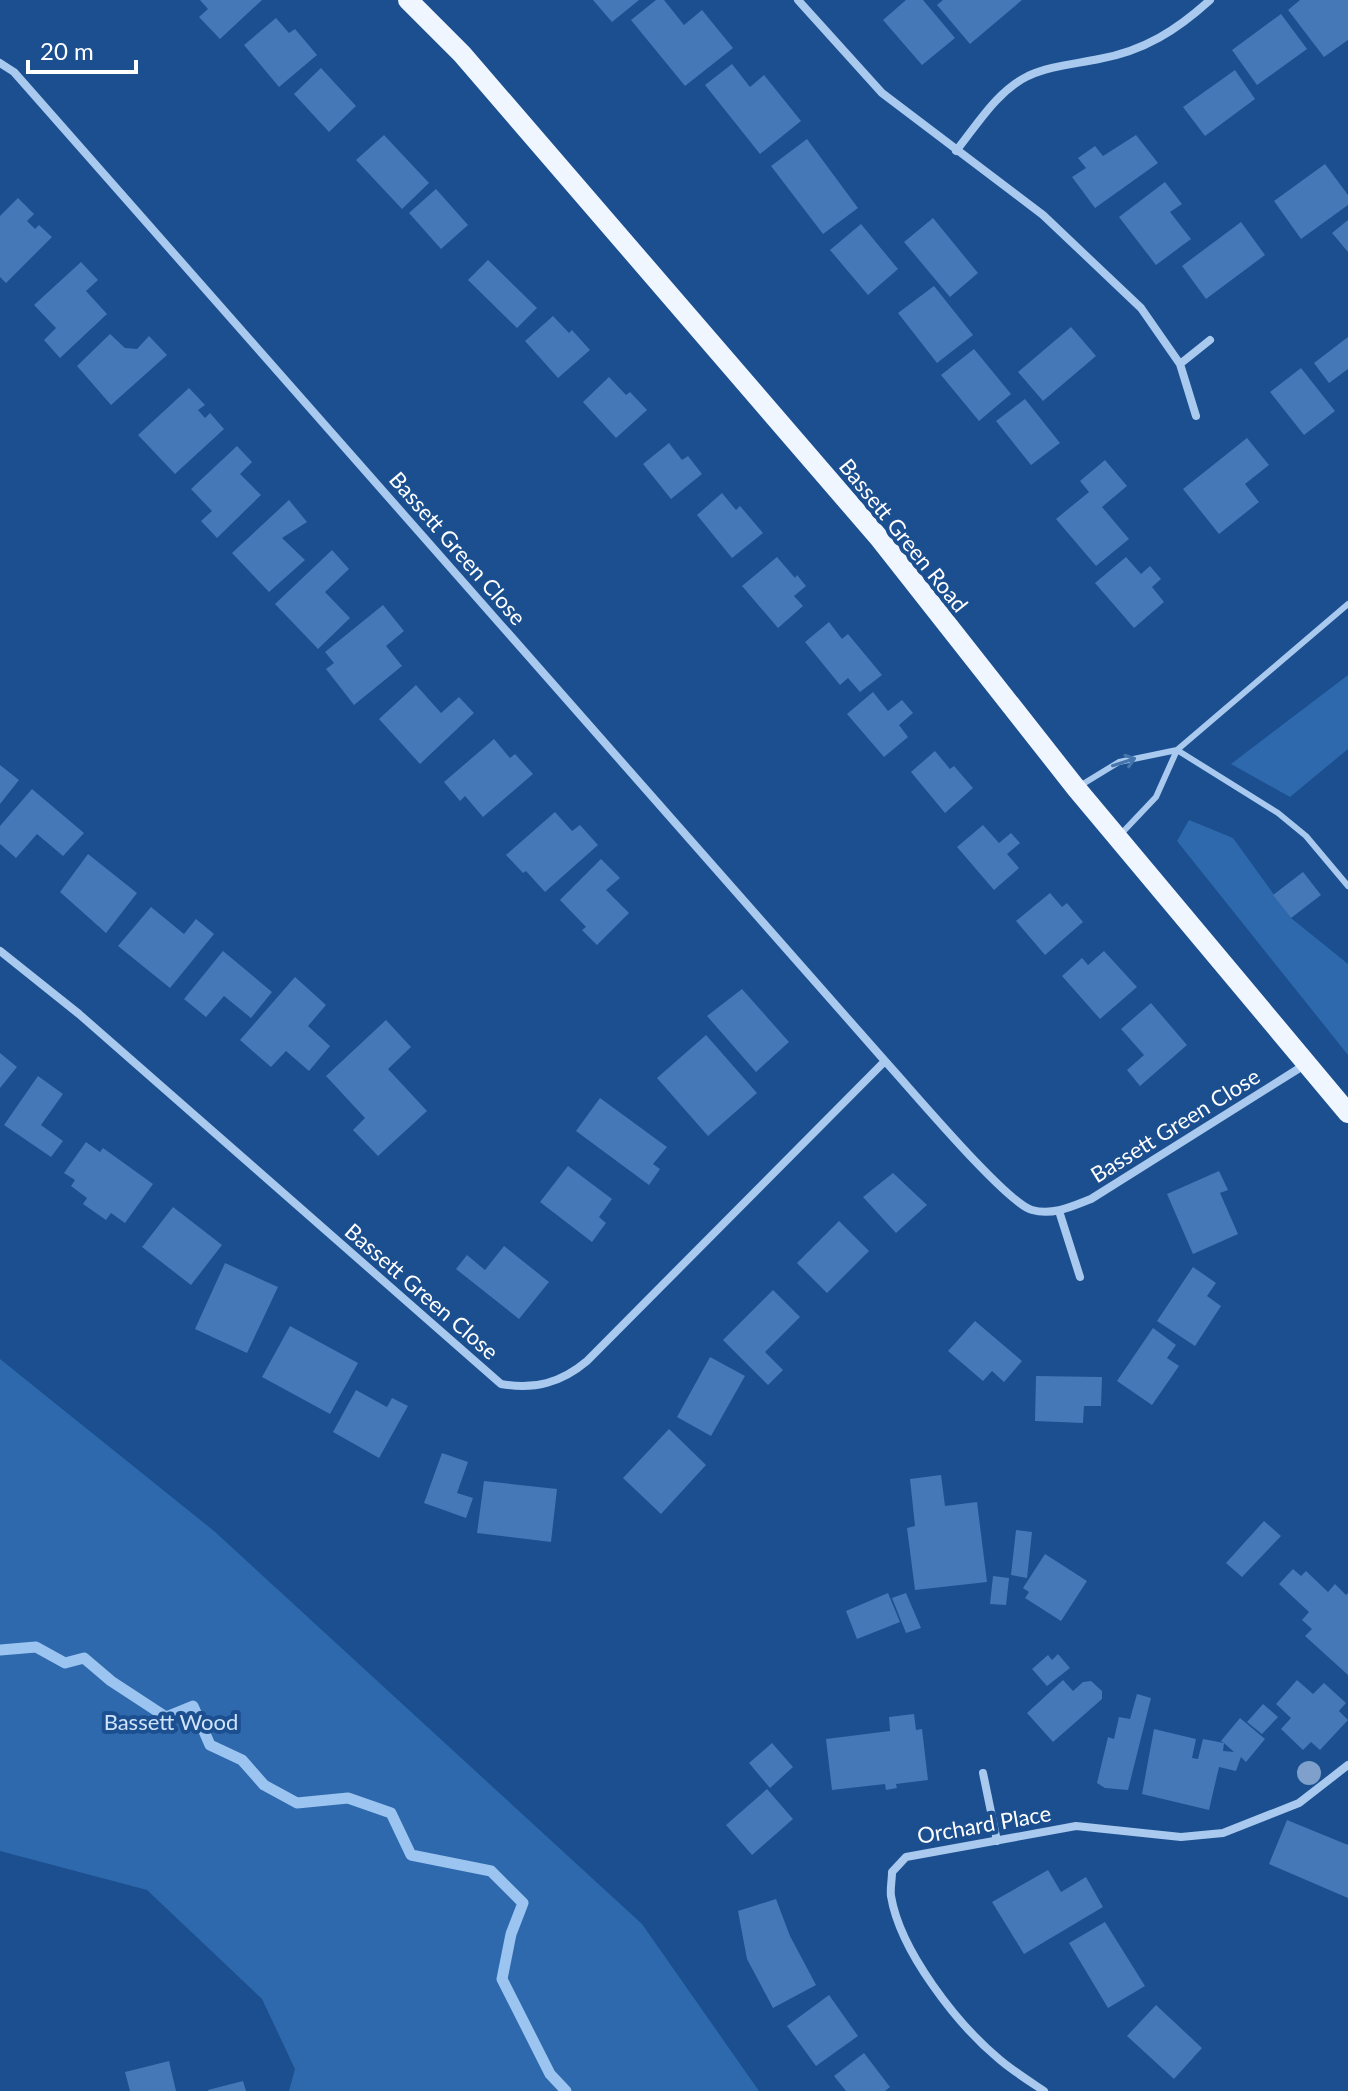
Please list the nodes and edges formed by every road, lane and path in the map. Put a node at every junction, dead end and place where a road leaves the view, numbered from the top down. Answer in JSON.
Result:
{"nodes":[{"id":1,"x":408,"y":0,"type":"edge"},
{"id":2,"x":798,"y":0,"type":"edge"},
{"id":3,"x":1210,"y":0,"type":"edge"},
{"id":4,"x":0,"y":63,"type":"edge"},
{"id":5,"x":956,"y":151,"type":"junction"},
{"id":6,"x":1210,"y":340,"type":"dead end"},
{"id":7,"x":1180,"y":364,"type":"junction"},
{"id":8,"x":1196,"y":416,"type":"dead end"},
{"id":9,"x":1348,"y":604,"type":"edge"},
{"id":10,"x":1177,"y":750,"type":"junction"},
{"id":11,"x":1076,"y":788,"type":"junction"},
{"id":12,"x":1118,"y":838,"type":"junction"},
{"id":13,"x":1348,"y":886,"type":"edge"},
{"id":14,"x":0,"y":951,"type":"edge"},
{"id":15,"x":885,"y":1061,"type":"junction"},
{"id":16,"x":1306,"y":1064,"type":"junction"},
{"id":17,"x":1348,"y":1113,"type":"edge"},
{"id":18,"x":1059,"y":1211,"type":"junction"},
{"id":19,"x":1080,"y":1277,"type":"dead end"},
{"id":20,"x":1347,"y":1768,"type":"edge"},
{"id":21,"x":983,"y":1773,"type":"dead end"},
{"id":22,"x":997,"y":1841,"type":"junction"},
{"id":23,"x":1044,"y":2091,"type":"edge"}],
"edges":[{"from":1,"to":11,"type":"main road","name":"Bassett Green Road"},
{"from":2,"to":5,"type":"street"},
{"from":3,"to":5,"type":"street"},
{"from":4,"to":15,"type":"street","name":"Bassett Green Close"},
{"from":5,"to":7,"type":"street"},
{"from":6,"to":7,"type":"street"},
{"from":7,"to":8,"type":"street"},
{"from":9,"to":10,"type":"lane"},
{"from":11,"to":10,"type":"lane","one_way":true},
{"from":10,"to":12,"type":"lane"},
{"from":10,"to":13,"type":"lane"},
{"from":11,"to":12,"type":"main road","name":"Bassett Green Road"},
{"from":12,"to":16,"type":"main road","name":"Bassett Green Road"},
{"from":14,"to":15,"type":"street","name":"Bassett Green Close"},
{"from":15,"to":18,"type":"street","name":"Bassett Green Close"},
{"from":16,"to":17,"type":"main road","name":"Bassett Green Road"},
{"from":16,"to":18,"type":"street","name":"Bassett Green Close"},
{"from":18,"to":19,"type":"street"},
{"from":20,"to":22,"type":"street","name":"Orchard Place"},
{"from":21,"to":22,"type":"street"},
{"from":22,"to":23,"type":"street","name":"Orchard Place"}]}
